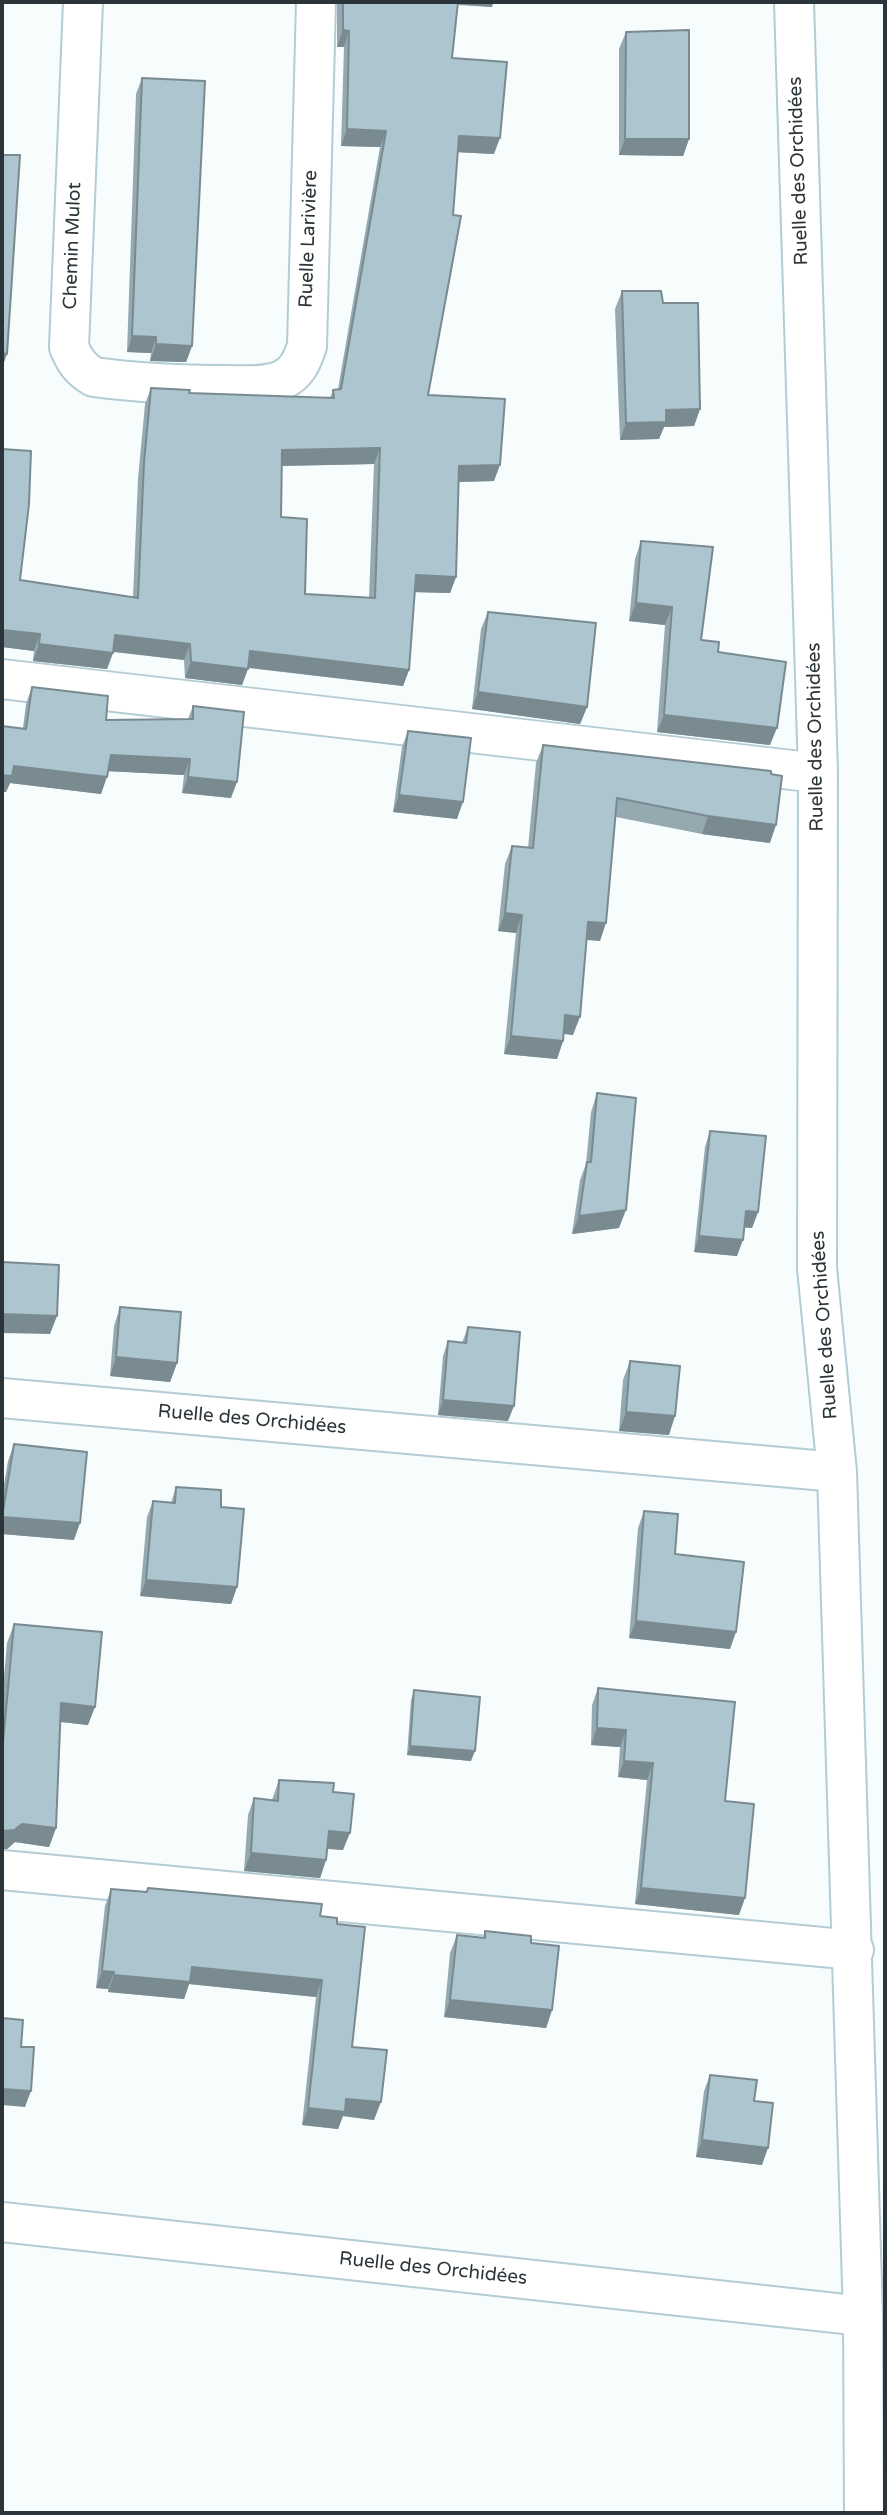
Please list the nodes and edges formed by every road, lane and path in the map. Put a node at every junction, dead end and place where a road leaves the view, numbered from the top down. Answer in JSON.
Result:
{"nodes":[{"id":1,"x":83,"y":2,"type":"edge"},
{"id":2,"x":316,"y":2,"type":"edge"},
{"id":3,"x":794,"y":2,"type":"edge"},
{"id":4,"x":196,"y":385,"type":"joint"},
{"id":5,"x":2,"y":679,"type":"edge"},
{"id":6,"x":818,"y":773,"type":"junction"},
{"id":7,"x":2,"y":1398,"type":"edge"},
{"id":8,"x":837,"y":1472,"type":"junction"},
{"id":9,"x":2,"y":1870,"type":"edge"},
{"id":10,"x":853,"y":1950,"type":"junction"},
{"id":11,"x":2,"y":2222,"type":"edge"},
{"id":12,"x":863,"y":2316,"type":"junction"},
{"id":13,"x":864,"y":2513,"type":"edge"}],
"edges":[{"from":1,"to":4,"type":"street","name":"Chemin Mulot"},
{"from":2,"to":4,"type":"street","name":"Ruelle Larivière"},
{"from":3,"to":6,"type":"street","name":"Ruelle des Orchidées"},
{"from":5,"to":6,"type":"street"},
{"from":6,"to":8,"type":"street","name":"Ruelle des Orchidées"},
{"from":7,"to":8,"type":"street","name":"Ruelle des Orchidées"},
{"from":8,"to":10,"type":"street","name":"Ruelle des Orchidées"},
{"from":9,"to":10,"type":"street"},
{"from":10,"to":12,"type":"street","name":"Ruelle des Orchidées"},
{"from":11,"to":12,"type":"street","name":"Ruelle des Orchidées"},
{"from":12,"to":13,"type":"street","name":"Ruelle des Orchidées"}]}
